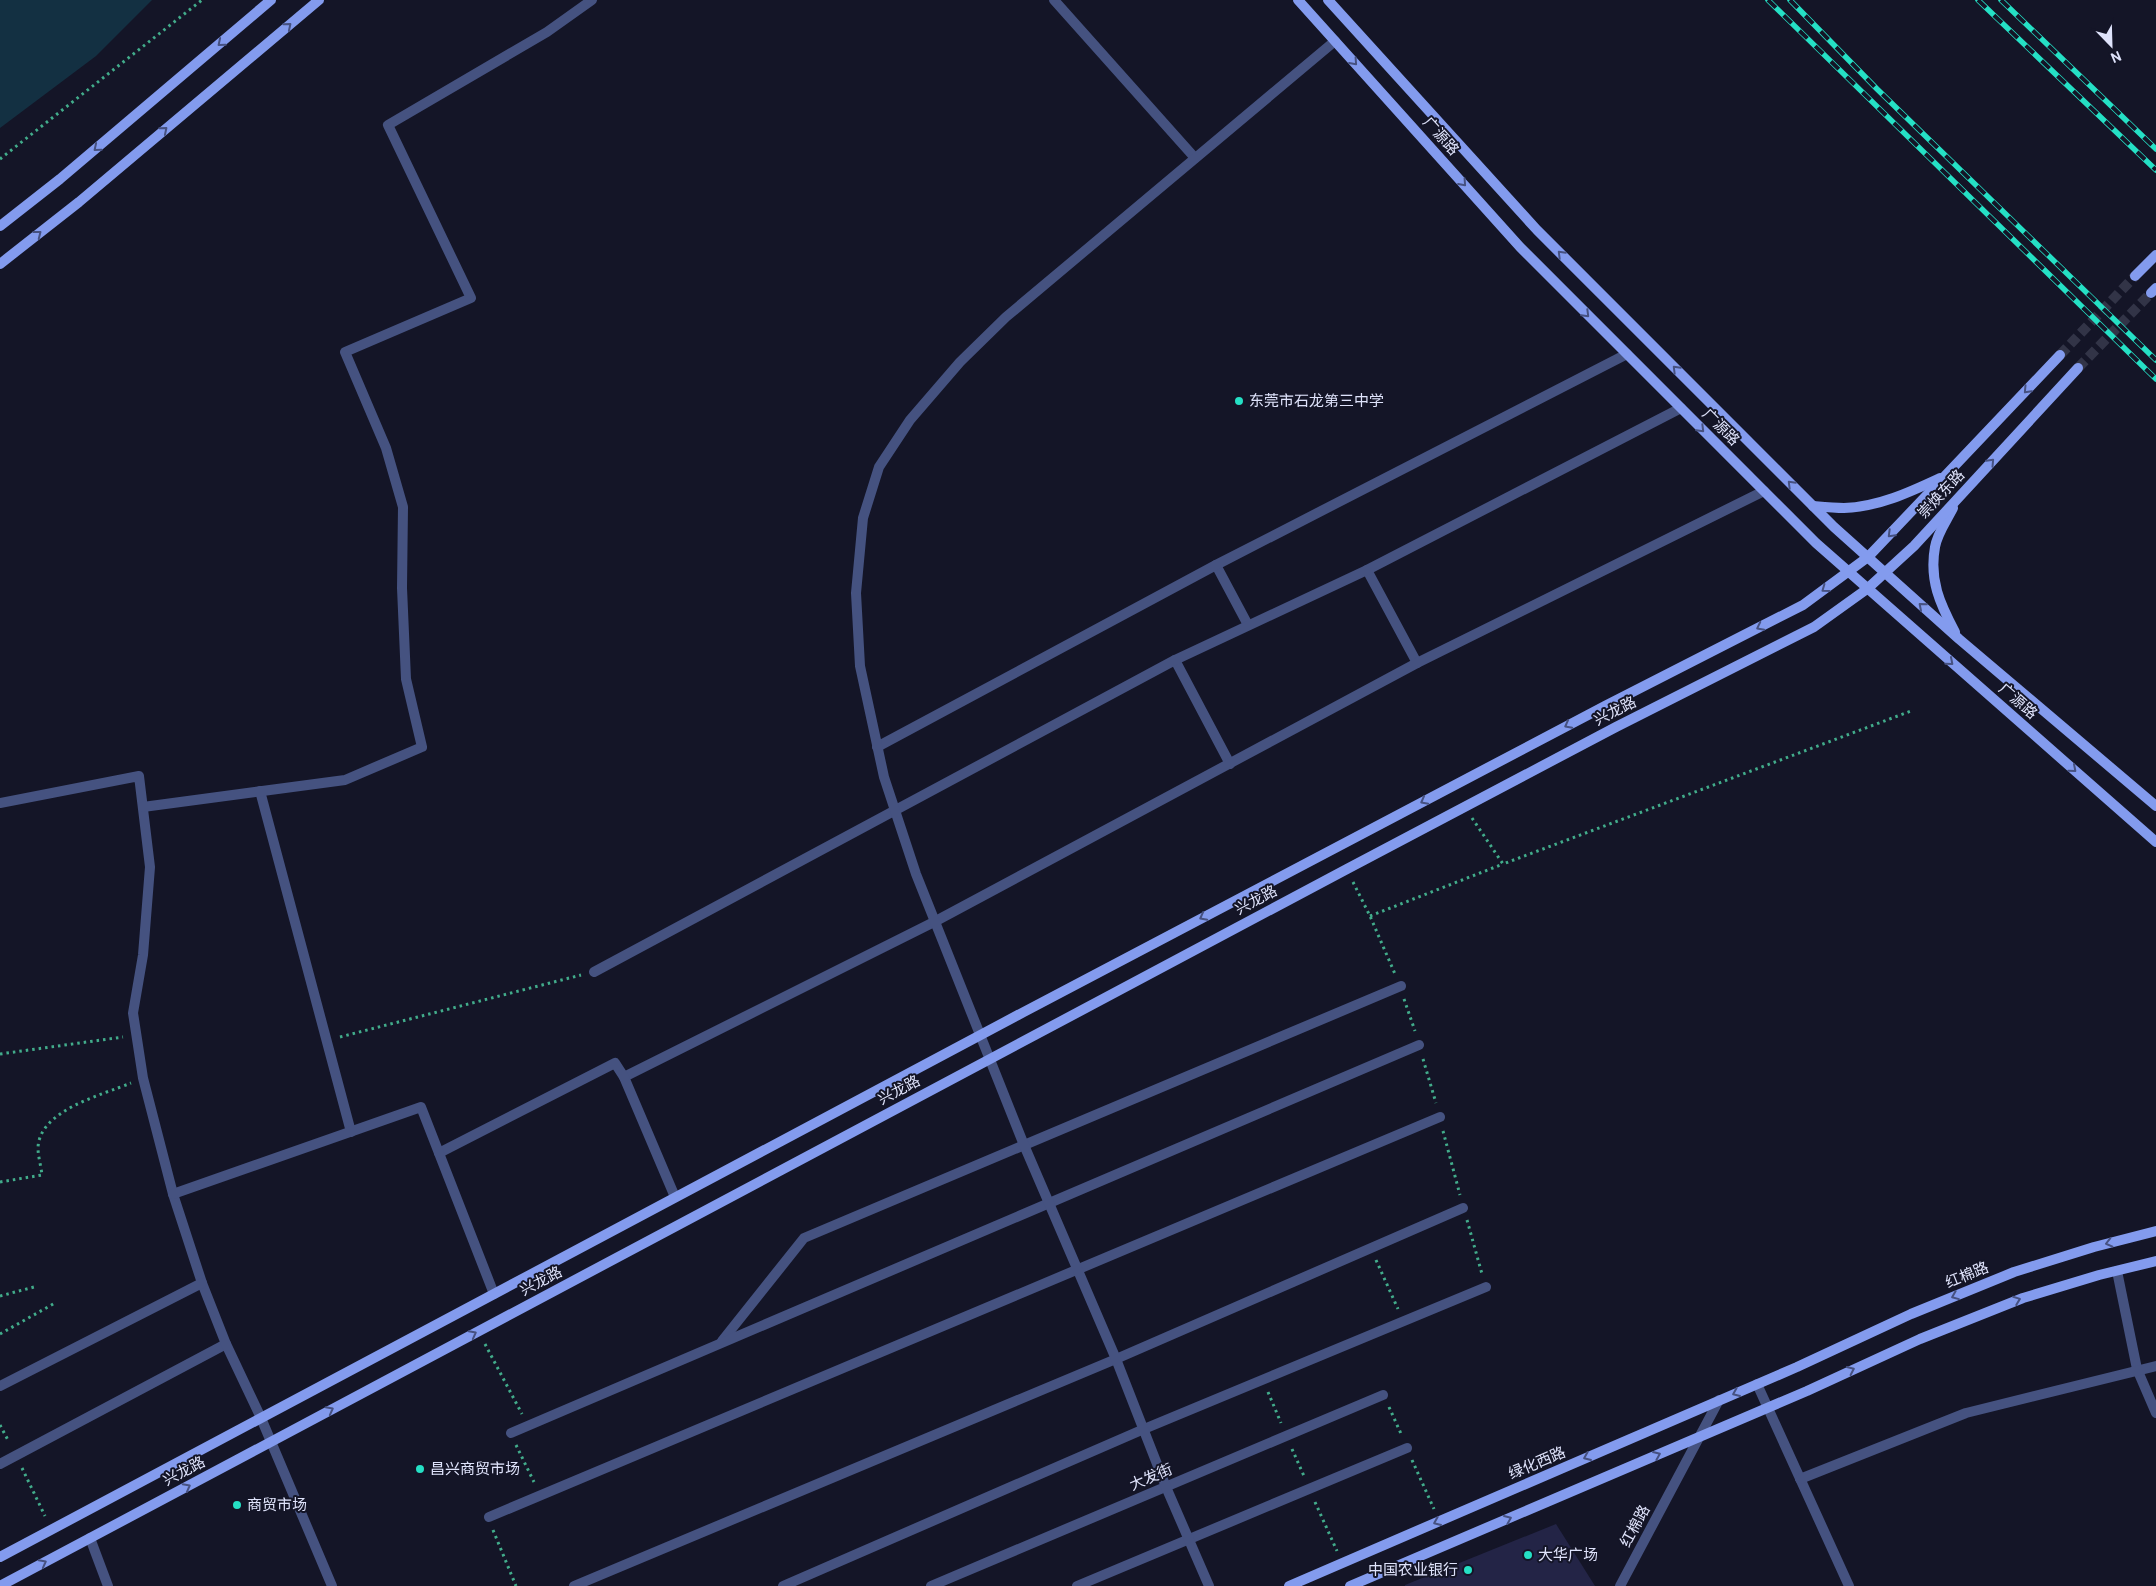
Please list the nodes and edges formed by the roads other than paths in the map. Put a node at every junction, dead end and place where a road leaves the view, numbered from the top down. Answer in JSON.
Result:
{"nodes":[{"id":1,"x":271,"y":0,"type":"edge"},
{"id":2,"x":319,"y":0,"type":"edge"},
{"id":3,"x":592,"y":0,"type":"edge"},
{"id":4,"x":1054,"y":0,"type":"edge"},
{"id":5,"x":1298,"y":0,"type":"edge"},
{"id":6,"x":1328,"y":0,"type":"edge"},
{"id":7,"x":1335,"y":41,"type":"junction"},
{"id":8,"x":1195,"y":158,"type":"junction"},
{"id":9,"x":0,"y":226,"type":"edge"},
{"id":10,"x":2156,"y":255,"type":"edge"},
{"id":11,"x":0,"y":264,"type":"edge"},
{"id":12,"x":2135,"y":276,"type":"tunnel mouth"},
{"id":13,"x":1626,"y":354,"type":"junction"},
{"id":14,"x":2060,"y":354,"type":"tunnel mouth"},
{"id":15,"x":2078,"y":368,"type":"tunnel mouth"},
{"id":16,"x":1681,"y":408,"type":"junction"},
{"id":17,"x":1946,"y":476,"type":"junction"},
{"id":18,"x":1764,"y":491,"type":"junction"},
{"id":19,"x":1958,"y":498,"type":"junction"},
{"id":20,"x":1813,"y":506,"type":"junction"},
{"id":21,"x":1868,"y":557,"type":"junction"},
{"id":22,"x":1216,"y":565,"type":"junction"},
{"id":23,"x":1367,"y":570,"type":"junction"},
{"id":24,"x":1848,"y":572,"type":"junction"},
{"id":25,"x":1886,"y":574,"type":"junction"},
{"id":26,"x":1867,"y":589,"type":"junction"},
{"id":27,"x":1803,"y":605,"type":"joint"},
{"id":28,"x":1248,"y":625,"type":"junction"},
{"id":29,"x":1814,"y":627,"type":"joint"},
{"id":30,"x":1959,"y":638,"type":"junction"},
{"id":31,"x":1175,"y":660,"type":"junction"},
{"id":32,"x":1417,"y":663,"type":"junction"},
{"id":33,"x":877,"y":748,"type":"junction"},
{"id":34,"x":1230,"y":764,"type":"junction"},
{"id":35,"x":260,"y":791,"type":"junction"},
{"id":36,"x":0,"y":803,"type":"edge"},
{"id":37,"x":2156,"y":806,"type":"edge"},
{"id":38,"x":143,"y":807,"type":"junction"},
{"id":39,"x":895,"y":811,"type":"junction"},
{"id":40,"x":2156,"y":842,"type":"edge"},
{"id":41,"x":934,"y":922,"type":"junction"},
{"id":42,"x":594,"y":972,"type":"road end"},
{"id":43,"x":1400,"y":986,"type":"road end"},
{"id":44,"x":981,"y":1034,"type":"junction"},
{"id":45,"x":1419,"y":1045,"type":"road end"},
{"id":46,"x":991,"y":1058,"type":"junction"},
{"id":47,"x":624,"y":1077,"type":"junction"},
{"id":48,"x":1440,"y":1117,"type":"road end"},
{"id":49,"x":351,"y":1132,"type":"junction"},
{"id":50,"x":1024,"y":1145,"type":"junction"},
{"id":51,"x":439,"y":1153,"type":"junction"},
{"id":52,"x":173,"y":1194,"type":"junction"},
{"id":53,"x":675,"y":1197,"type":"junction"},
{"id":54,"x":1049,"y":1203,"type":"junction"},
{"id":55,"x":1463,"y":1208,"type":"road end"},
{"id":56,"x":2156,"y":1232,"type":"edge"},
{"id":57,"x":2156,"y":1261,"type":"edge"},
{"id":58,"x":1077,"y":1270,"type":"junction"},
{"id":59,"x":2117,"y":1271,"type":"junction"},
{"id":60,"x":202,"y":1283,"type":"junction"},
{"id":61,"x":1486,"y":1287,"type":"road end"},
{"id":62,"x":494,"y":1294,"type":"junction"},
{"id":63,"x":721,"y":1343,"type":"junction"},
{"id":64,"x":226,"y":1344,"type":"junction"},
{"id":65,"x":1116,"y":1359,"type":"junction"},
{"id":66,"x":2156,"y":1366,"type":"edge"},
{"id":67,"x":1796,"y":1367,"type":"joint"},
{"id":68,"x":2137,"y":1369,"type":"junction"},
{"id":69,"x":1757,"y":1384,"type":"junction"},
{"id":70,"x":0,"y":1386,"type":"edge"},
{"id":71,"x":1384,"y":1395,"type":"dead end"},
{"id":72,"x":1720,"y":1400,"type":"junction"},
{"id":73,"x":1768,"y":1408,"type":"junction"},
{"id":74,"x":2156,"y":1413,"type":"edge"},
{"id":75,"x":261,"y":1418,"type":"junction"},
{"id":76,"x":1144,"y":1430,"type":"junction"},
{"id":77,"x":511,"y":1433,"type":"road end"},
{"id":78,"x":1700,"y":1436,"type":"junction"},
{"id":79,"x":271,"y":1442,"type":"junction"},
{"id":80,"x":1407,"y":1448,"type":"dead end"},
{"id":81,"x":0,"y":1464,"type":"edge"},
{"id":82,"x":1800,"y":1479,"type":"junction"},
{"id":83,"x":1166,"y":1487,"type":"junction"},
{"id":84,"x":489,"y":1517,"type":"road end"},
{"id":85,"x":90,"y":1538,"type":"junction"},
{"id":86,"x":1188,"y":1540,"type":"junction"},
{"id":87,"x":0,"y":1556,"type":"edge"},
{"id":88,"x":0,"y":1586,"type":"edge"},
{"id":89,"x":108,"y":1586,"type":"edge"},
{"id":90,"x":332,"y":1586,"type":"edge"},
{"id":91,"x":574,"y":1586,"type":"edge"},
{"id":92,"x":783,"y":1586,"type":"edge"},
{"id":93,"x":931,"y":1586,"type":"edge"},
{"id":94,"x":1076,"y":1586,"type":"edge"},
{"id":95,"x":1209,"y":1586,"type":"edge"},
{"id":96,"x":1289,"y":1586,"type":"edge"},
{"id":97,"x":1350,"y":1586,"type":"edge"},
{"id":98,"x":1620,"y":1586,"type":"edge"},
{"id":99,"x":1849,"y":1586,"type":"edge"}],
"edges":[{"from":1,"to":9,"type":"main road","one_way":true},
{"from":11,"to":2,"type":"main road","one_way":true},
{"from":3,"to":35,"type":"street"},
{"from":4,"to":8,"type":"street"},
{"from":5,"to":7,"type":"main road","name":"广源路"},
{"from":20,"to":6,"type":"main road","name":"广源路","one_way":true},
{"from":7,"to":8,"type":"street"},
{"from":7,"to":13,"type":"main road","name":"广源路","one_way":true},
{"from":8,"to":33,"type":"street"},
{"from":10,"to":12,"type":"main road"},
{"from":13,"to":16,"type":"main road","name":"广源路"},
{"from":13,"to":22,"type":"street"},
{"from":14,"to":17,"type":"main road","name":"崇焕东路","one_way":true},
{"from":19,"to":15,"type":"main road","name":"崇焕东路","one_way":true},
{"from":16,"to":18,"type":"main road","name":"广源路","one_way":true},
{"from":16,"to":23,"type":"street"},
{"from":17,"to":20,"type":"main road"},
{"from":17,"to":21,"type":"main road","name":"崇焕东路","one_way":true},
{"from":18,"to":24,"type":"main road","name":"广源路"},
{"from":18,"to":32,"type":"street"},
{"from":19,"to":25,"type":"main road","name":"崇焕东路"},
{"from":19,"to":30,"type":"main road"},
{"from":20,"to":21,"type":"main road","name":"广源路"},
{"from":21,"to":24,"type":"main road","name":"崇焕东路"},
{"from":21,"to":25,"type":"main road","name":"广源路"},
{"from":22,"to":28,"type":"street"},
{"from":22,"to":33,"type":"street"},
{"from":23,"to":28,"type":"street"},
{"from":23,"to":32,"type":"street"},
{"from":24,"to":26,"type":"main road","name":"广源路"},
{"from":24,"to":27,"type":"main road","name":"崇焕东路","one_way":true},
{"from":25,"to":26,"type":"main road","name":"崇焕东路"},
{"from":30,"to":25,"type":"main road","name":"广源路","one_way":true},
{"from":26,"to":29,"type":"main road","name":"崇焕东路"},
{"from":26,"to":40,"type":"main road","name":"广源路","one_way":true},
{"from":27,"to":44,"type":"main road","name":"兴龙路","one_way":true},
{"from":28,"to":31,"type":"street"},
{"from":29,"to":46,"type":"main road","name":"兴龙路"},
{"from":30,"to":37,"type":"main road","name":"广源路"},
{"from":31,"to":34,"type":"street"},
{"from":31,"to":39,"type":"street"},
{"from":32,"to":34,"type":"street"},
{"from":33,"to":39,"type":"street"},
{"from":34,"to":41,"type":"street"},
{"from":35,"to":38,"type":"street"},
{"from":35,"to":49,"type":"street"},
{"from":36,"to":38,"type":"street"},
{"from":38,"to":52,"type":"street"},
{"from":39,"to":41,"type":"street"},
{"from":39,"to":42,"type":"street"},
{"from":41,"to":44,"type":"street"},
{"from":41,"to":47,"type":"street"},
{"from":43,"to":50,"type":"street"},
{"from":44,"to":46,"type":"street"},
{"from":44,"to":53,"type":"main road","name":"兴龙路"},
{"from":45,"to":54,"type":"street"},
{"from":46,"to":50,"type":"street"},
{"from":79,"to":46,"type":"main road","name":"兴龙路","one_way":true},
{"from":47,"to":51,"type":"street"},
{"from":47,"to":53,"type":"street"},
{"from":48,"to":58,"type":"street"},
{"from":49,"to":51,"type":"street"},
{"from":49,"to":52,"type":"street"},
{"from":50,"to":54,"type":"street"},
{"from":50,"to":63,"type":"street"},
{"from":51,"to":62,"type":"street"},
{"from":52,"to":60,"type":"street"},
{"from":53,"to":62,"type":"main road","name":"兴龙路"},
{"from":54,"to":58,"type":"street"},
{"from":54,"to":63,"type":"street"},
{"from":55,"to":65,"type":"street"},
{"from":56,"to":67,"type":"main road","name":"红棉路","one_way":true},
{"from":57,"to":59,"type":"main road"},
{"from":58,"to":65,"type":"street"},
{"from":58,"to":84,"type":"street"},
{"from":59,"to":68,"type":"street"},
{"from":73,"to":59,"type":"main road","one_way":true},
{"from":60,"to":64,"type":"street"},
{"from":60,"to":70,"type":"street"},
{"from":61,"to":76,"type":"street"},
{"from":62,"to":75,"type":"main road","name":"兴龙路"},
{"from":63,"to":77,"type":"street"},
{"from":64,"to":75,"type":"street"},
{"from":64,"to":81,"type":"street"},
{"from":65,"to":76,"type":"street"},
{"from":65,"to":91,"type":"street"},
{"from":66,"to":68,"type":"street"},
{"from":67,"to":69,"type":"main road","name":"绿化西路"},
{"from":68,"to":74,"type":"street"},
{"from":68,"to":82,"type":"street"},
{"from":69,"to":72,"type":"main road","name":"绿化西路","one_way":true},
{"from":69,"to":73,"type":"street"},
{"from":71,"to":83,"type":"street","name":"大发街"},
{"from":72,"to":78,"type":"street","name":"红棉路"},
{"from":72,"to":96,"type":"main road","name":"绿化西路","one_way":true},
{"from":73,"to":78,"type":"main road"},
{"from":73,"to":82,"type":"street"},
{"from":75,"to":79,"type":"street"},
{"from":75,"to":87,"type":"main road","name":"兴龙路"},
{"from":76,"to":83,"type":"street"},
{"from":76,"to":92,"type":"street"},
{"from":97,"to":78,"type":"main road","one_way":true},
{"from":78,"to":98,"type":"street","name":"红棉路"},
{"from":85,"to":79,"type":"main road","name":"兴龙路","one_way":true},
{"from":79,"to":90,"type":"street"},
{"from":80,"to":86,"type":"street"},
{"from":82,"to":99,"type":"street"},
{"from":83,"to":86,"type":"street"},
{"from":83,"to":93,"type":"street","name":"大发街"},
{"from":88,"to":85,"type":"main road","name":"兴龙路","one_way":true},
{"from":85,"to":89,"type":"street"},
{"from":86,"to":94,"type":"street"},
{"from":86,"to":95,"type":"street"}]}
